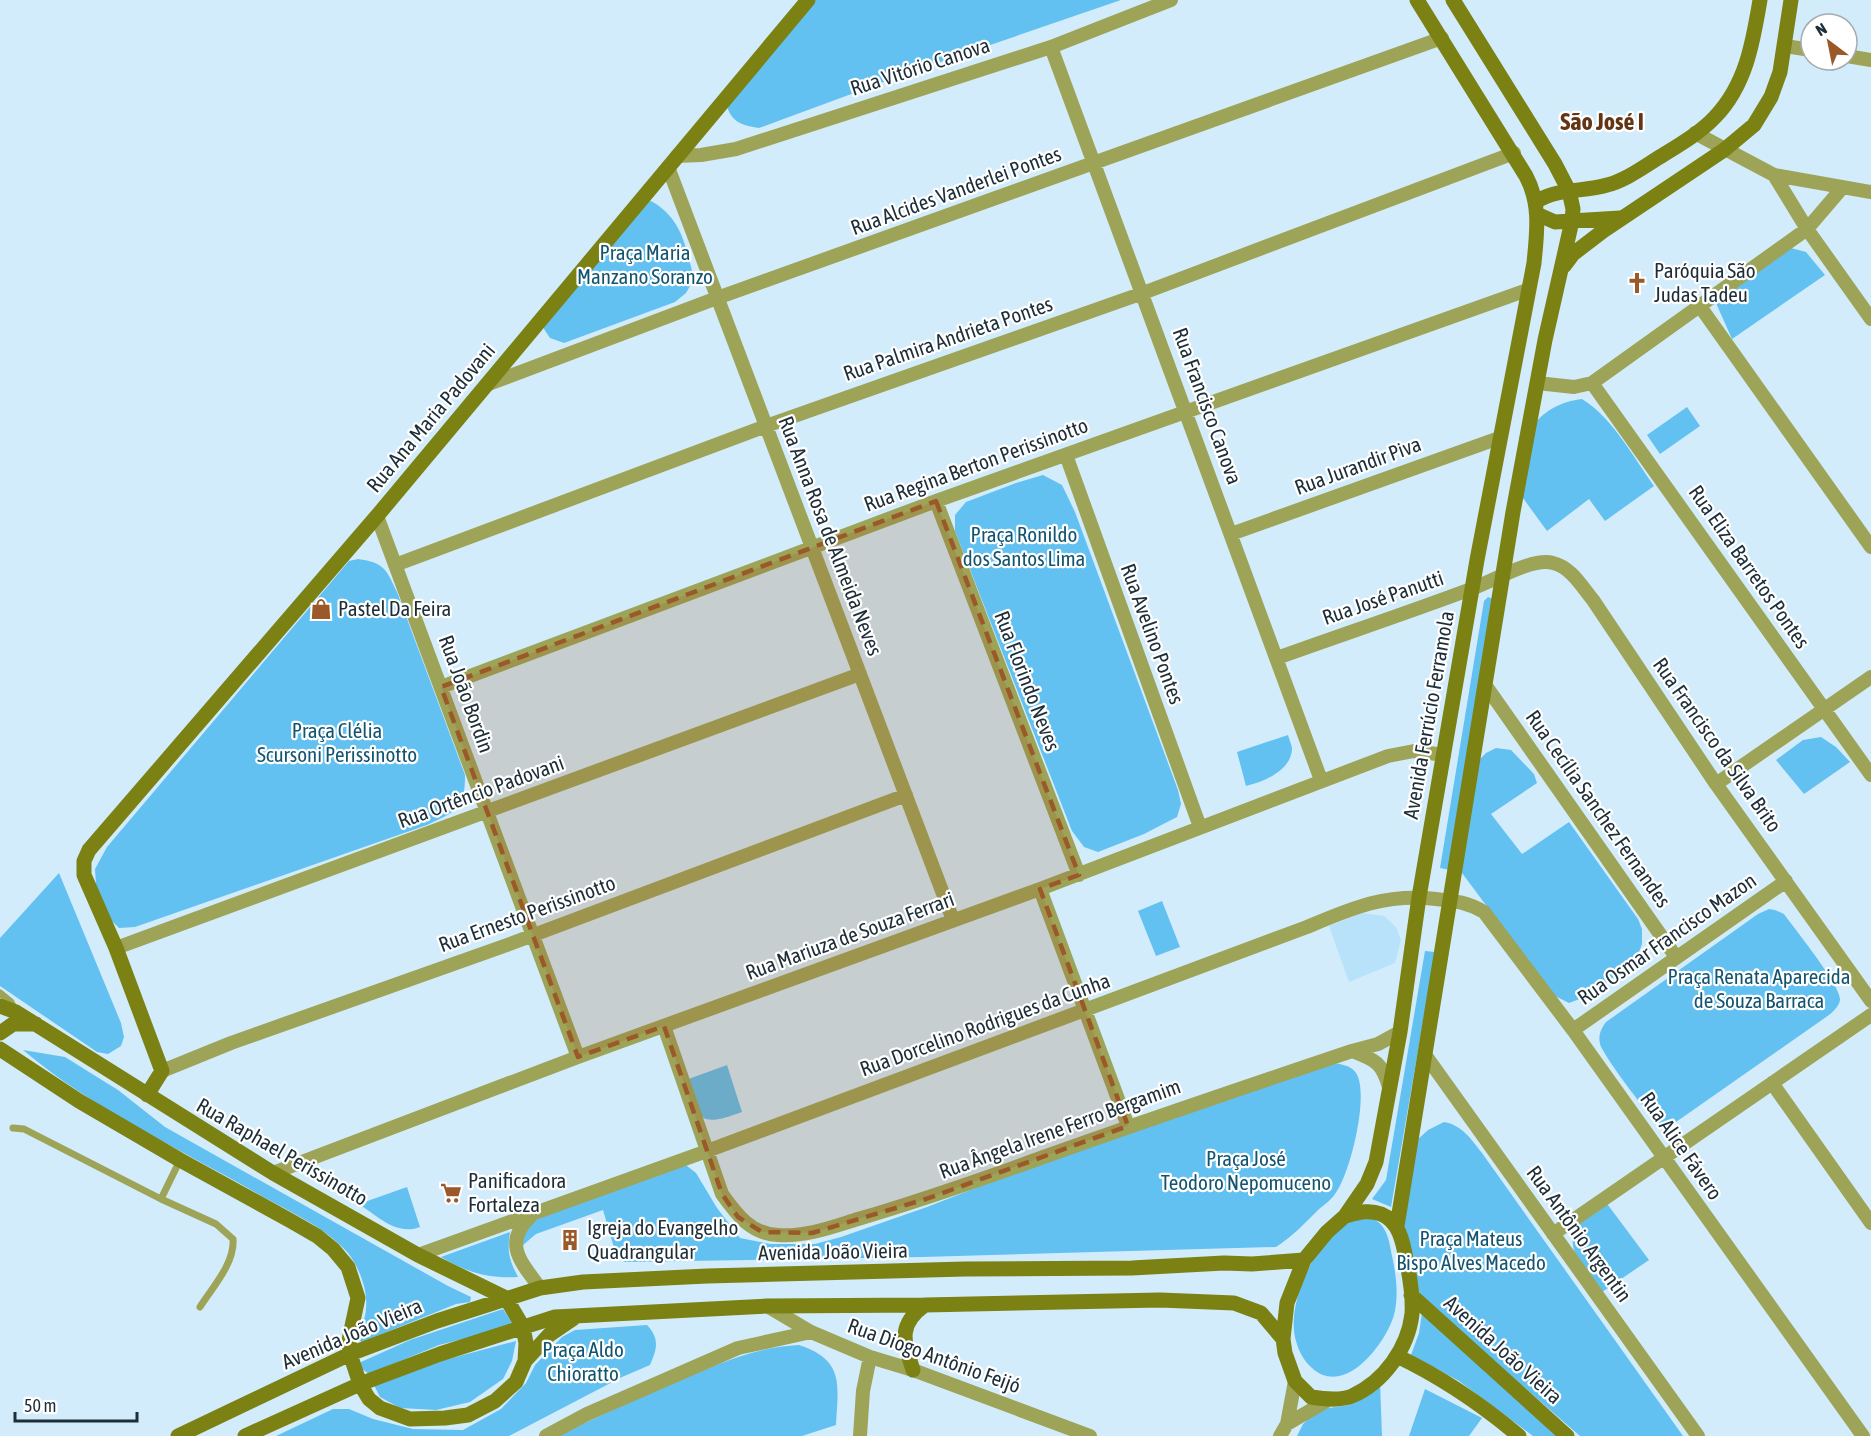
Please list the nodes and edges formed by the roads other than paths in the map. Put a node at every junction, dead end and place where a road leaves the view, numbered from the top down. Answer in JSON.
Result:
{"nodes":[{"id":1,"x":808,"y":0,"type":"edge"},
{"id":2,"x":1171,"y":0,"type":"edge"},
{"id":3,"x":1417,"y":0,"type":"edge"},
{"id":4,"x":1453,"y":0,"type":"edge"},
{"id":5,"x":1760,"y":0,"type":"edge"},
{"id":6,"x":1791,"y":0,"type":"edge"},
{"id":7,"x":1442,"y":38,"type":"junction"},
{"id":8,"x":1785,"y":46,"type":"junction"},
{"id":9,"x":1052,"y":47,"type":"junction"},
{"id":10,"x":1799,"y":48,"type":"edge"},
{"id":11,"x":1695,"y":133,"type":"junction"},
{"id":12,"x":1724,"y":150,"type":"junction"},
{"id":13,"x":1514,"y":153,"type":"junction"},
{"id":14,"x":673,"y":162,"type":"junction"},
{"id":15,"x":1095,"y":164,"type":"junction"},
{"id":16,"x":1774,"y":175,"type":"junction"},
{"id":17,"x":1843,"y":187,"type":"junction"},
{"id":18,"x":1569,"y":190,"type":"junction"},
{"id":19,"x":1871,"y":192,"type":"edge"},
{"id":20,"x":1537,"y":208,"type":"junction"},
{"id":21,"x":1622,"y":218,"type":"junction"},
{"id":22,"x":1572,"y":221,"type":"junction"},
{"id":23,"x":1808,"y":229,"type":"junction"},
{"id":24,"x":1560,"y":272,"type":"junction"},
{"id":25,"x":1527,"y":290,"type":"junction"},
{"id":26,"x":1143,"y":293,"type":"junction"},
{"id":27,"x":717,"y":298,"type":"junction"},
{"id":28,"x":1699,"y":305,"type":"junction"},
{"id":29,"x":1871,"y":319,"type":"edge"},
{"id":30,"x":1592,"y":382,"type":"junction"},
{"id":31,"x":1537,"y":383,"type":"junction"},
{"id":32,"x":486,"y":386,"type":"junction"},
{"id":33,"x":1186,"y":411,"type":"junction"},
{"id":34,"x":766,"y":426,"type":"junction"},
{"id":35,"x":1499,"y":438,"type":"junction"},
{"id":36,"x":1066,"y":455,"type":"junction"},
{"id":37,"x":936,"y":501,"type":"junction"},
{"id":38,"x":377,"y":516,"type":"junction"},
{"id":39,"x":1232,"y":534,"type":"junction"},
{"id":40,"x":1871,"y":547,"type":"edge"},
{"id":41,"x":812,"y":548,"type":"junction"},
{"id":42,"x":396,"y":565,"type":"junction"},
{"id":43,"x":1502,"y":576,"type":"junction"},
{"id":44,"x":1472,"y":589,"type":"junction"},
{"id":45,"x":1277,"y":658,"type":"junction"},
{"id":46,"x":860,"y":674,"type":"junction"},
{"id":47,"x":1871,"y":677,"type":"edge"},
{"id":48,"x":1486,"y":686,"type":"junction"},
{"id":49,"x":441,"y":687,"type":"junction"},
{"id":50,"x":1825,"y":710,"type":"junction"},
{"id":51,"x":1444,"y":755,"type":"junction"},
{"id":52,"x":1871,"y":775,"type":"edge"},
{"id":53,"x":1321,"y":780,"type":"junction"},
{"id":54,"x":1716,"y":784,"type":"junction"},
{"id":55,"x":906,"y":795,"type":"junction"},
{"id":56,"x":488,"y":812,"type":"junction"},
{"id":57,"x":1200,"y":827,"type":"junction"},
{"id":58,"x":1079,"y":875,"type":"junction"},
{"id":59,"x":1786,"y":881,"type":"junction"},
{"id":60,"x":1040,"y":889,"type":"junction"},
{"id":61,"x":1419,"y":897,"type":"junction"},
{"id":62,"x":1450,"y":900,"type":"junction"},
{"id":63,"x":953,"y":920,"type":"junction"},
{"id":64,"x":534,"y":935,"type":"junction"},
{"id":65,"x":116,"y":948,"type":"junction"},
{"id":66,"x":1676,"y":957,"type":"junction"},
{"id":67,"x":0,"y":993,"type":"edge"},
{"id":68,"x":1871,"y":1001,"type":"edge"},
{"id":69,"x":0,"y":1006,"type":"edge"},
{"id":70,"x":1085,"y":1010,"type":"junction"},
{"id":71,"x":16,"y":1012,"type":"junction"},
{"id":72,"x":1871,"y":1015,"type":"edge"},
{"id":73,"x":36,"y":1024,"type":"junction"},
{"id":74,"x":664,"y":1026,"type":"junction"},
{"id":75,"x":1573,"y":1030,"type":"junction"},
{"id":76,"x":1400,"y":1032,"type":"junction"},
{"id":77,"x":0,"y":1034,"type":"edge"},
{"id":78,"x":1352,"y":1051,"type":"junction"},
{"id":79,"x":1,"y":1052,"type":"edge"},
{"id":80,"x":1426,"y":1056,"type":"junction"},
{"id":81,"x":578,"y":1057,"type":"junction"},
{"id":82,"x":162,"y":1071,"type":"junction"},
{"id":83,"x":1772,"y":1083,"type":"junction"},
{"id":84,"x":1389,"y":1087,"type":"junction"},
{"id":85,"x":147,"y":1095,"type":"junction"},
{"id":86,"x":1128,"y":1126,"type":"junction"},
{"id":87,"x":13,"y":1128,"type":"dead end"},
{"id":88,"x":707,"y":1151,"type":"junction"},
{"id":89,"x":1663,"y":1158,"type":"junction"},
{"id":90,"x":180,"y":1160,"type":"junction"},
{"id":91,"x":273,"y":1173,"type":"junction"},
{"id":92,"x":161,"y":1198,"type":"junction"},
{"id":93,"x":537,"y":1213,"type":"junction"},
{"id":94,"x":1345,"y":1216,"type":"junction"},
{"id":95,"x":1871,"y":1223,"type":"edge"},
{"id":96,"x":1397,"y":1226,"type":"junction"},
{"id":97,"x":1553,"y":1234,"type":"junction"},
{"id":98,"x":418,"y":1255,"type":"junction"},
{"id":99,"x":1304,"y":1260,"type":"junction"},
{"id":100,"x":540,"y":1288,"type":"junction"},
{"id":101,"x":1411,"y":1295,"type":"junction"},
{"id":102,"x":506,"y":1298,"type":"junction"},
{"id":103,"x":925,"y":1305,"type":"junction"},
{"id":104,"x":200,"y":1306,"type":"dead end"},
{"id":105,"x":767,"y":1306,"type":"junction"},
{"id":106,"x":577,"y":1316,"type":"junction"},
{"id":107,"x":523,"y":1327,"type":"junction"},
{"id":108,"x":811,"y":1332,"type":"junction"},
{"id":109,"x":1283,"y":1339,"type":"junction"},
{"id":110,"x":350,"y":1354,"type":"junction"},
{"id":111,"x":1397,"y":1356,"type":"junction"},
{"id":112,"x":870,"y":1357,"type":"junction"},
{"id":113,"x":525,"y":1361,"type":"junction"},
{"id":114,"x":913,"y":1370,"type":"junction"},
{"id":115,"x":1295,"y":1381,"type":"junction"},
{"id":116,"x":360,"y":1384,"type":"junction"},
{"id":117,"x":1330,"y":1399,"type":"junction"},
{"id":118,"x":1283,"y":1430,"type":"edge"},
{"id":119,"x":178,"y":1436,"type":"edge"},
{"id":120,"x":245,"y":1436,"type":"edge"},
{"id":121,"x":546,"y":1436,"type":"edge"},
{"id":122,"x":860,"y":1436,"type":"edge"},
{"id":123,"x":1090,"y":1436,"type":"edge"},
{"id":124,"x":1519,"y":1436,"type":"edge"},
{"id":125,"x":1567,"y":1436,"type":"edge"},
{"id":126,"x":1698,"y":1436,"type":"edge"},
{"id":127,"x":1863,"y":1436,"type":"edge"}],
"edges":[{"from":1,"to":14,"type":"street","name":"Rua Ana Maria Padovani"},
{"from":2,"to":9,"type":"street","name":"Rua Vitório Canova"},
{"from":3,"to":7,"type":"street"},
{"from":4,"to":18,"type":"street"},
{"from":5,"to":11,"type":"street"},
{"from":6,"to":8,"type":"street"},
{"from":7,"to":13,"type":"street"},
{"from":7,"to":15,"type":"street","name":"Rua Alcides Vanderlei Pontes"},
{"from":8,"to":10,"type":"street"},
{"from":8,"to":12,"type":"street"},
{"from":9,"to":14,"type":"street","name":"Rua Vitório Canova"},
{"from":9,"to":15,"type":"street","name":"Rua Francisco Canova"},
{"from":11,"to":12,"type":"street"},
{"from":11,"to":18,"type":"street"},
{"from":12,"to":16,"type":"street"},
{"from":12,"to":21,"type":"street"},
{"from":13,"to":20,"type":"street"},
{"from":13,"to":26,"type":"street","name":"Rua Palmira Andrieta Pontes"},
{"from":14,"to":27,"type":"street","name":"Rua Anna Rosa de Almeida Neves"},
{"from":14,"to":32,"type":"street","name":"Rua Ana Maria Padovani"},
{"from":15,"to":26,"type":"street","name":"Rua Francisco Canova"},
{"from":15,"to":27,"type":"street","name":"Rua Alcides Vanderlei Pontes"},
{"from":16,"to":17,"type":"street"},
{"from":16,"to":23,"type":"street"},
{"from":17,"to":19,"type":"street"},
{"from":17,"to":23,"type":"street"},
{"from":18,"to":20,"type":"street"},
{"from":18,"to":22,"type":"street"},
{"from":20,"to":22,"type":"street"},
{"from":20,"to":25,"type":"street","name":"Avenida Ferrúcio Ferramola"},
{"from":21,"to":22,"type":"street"},
{"from":21,"to":24,"type":"street"},
{"from":22,"to":24,"type":"street"},
{"from":23,"to":28,"type":"street"},
{"from":23,"to":29,"type":"street"},
{"from":24,"to":31,"type":"street"},
{"from":25,"to":33,"type":"street","name":"Rua Regina Berton Perissinotto"},
{"from":25,"to":35,"type":"street","name":"Avenida Ferrúcio Ferramola"},
{"from":26,"to":33,"type":"street","name":"Rua Francisco Canova"},
{"from":26,"to":34,"type":"street","name":"Rua Palmira Andrieta Pontes"},
{"from":27,"to":32,"type":"street","name":"Rua Alcides Vanderlei Pontes"},
{"from":27,"to":34,"type":"street","name":"Rua Anna Rosa de Almeida Neves"},
{"from":28,"to":30,"type":"street"},
{"from":28,"to":40,"type":"street"},
{"from":30,"to":31,"type":"street"},
{"from":30,"to":50,"type":"street","name":"Rua Eliza Barretos Pontes"},
{"from":31,"to":43,"type":"street"},
{"from":32,"to":38,"type":"street","name":"Rua Ana Maria Padovani"},
{"from":33,"to":36,"type":"street","name":"Rua Regina Berton Perissinotto"},
{"from":33,"to":39,"type":"street","name":"Rua Francisco Canova"},
{"from":34,"to":41,"type":"street","name":"Rua Anna Rosa de Almeida Neves"},
{"from":34,"to":42,"type":"street","name":"Rua Palmira Andrieta Pontes"},
{"from":35,"to":39,"type":"street","name":"Rua Jurandir Piva"},
{"from":35,"to":44,"type":"street","name":"Avenida Ferrúcio Ferramola"},
{"from":36,"to":37,"type":"street","name":"Rua Regina Berton Perissinotto"},
{"from":36,"to":57,"type":"street","name":"Rua Avelino Pontes"},
{"from":37,"to":41,"type":"street","name":"Rua Regina Berton Perissinotto"},
{"from":37,"to":58,"type":"street","name":"Rua Florindo Neves"},
{"from":38,"to":42,"type":"street","name":"Rua João Bordin"},
{"from":38,"to":65,"type":"street","name":"Rua Ana Maria Padovani"},
{"from":39,"to":45,"type":"street","name":"Rua Francisco Canova"},
{"from":41,"to":46,"type":"street","name":"Rua Anna Rosa de Almeida Neves"},
{"from":41,"to":49,"type":"street","name":"Rua Regina Berton Perissinotto"},
{"from":42,"to":49,"type":"street","name":"Rua João Bordin"},
{"from":43,"to":44,"type":"street","name":"Rua José Panutti"},
{"from":43,"to":48,"type":"street"},
{"from":43,"to":54,"type":"street","name":"Rua Francisco da Silva Brito"},
{"from":44,"to":45,"type":"street","name":"Rua José Panutti"},
{"from":44,"to":51,"type":"street","name":"Avenida Ferrúcio Ferramola"},
{"from":45,"to":53,"type":"street","name":"Rua Francisco Canova"},
{"from":46,"to":55,"type":"street","name":"Rua Anna Rosa de Almeida Neves"},
{"from":46,"to":56,"type":"street","name":"Rua Ortêncio Padovani"},
{"from":47,"to":50,"type":"street"},
{"from":48,"to":62,"type":"street"},
{"from":48,"to":66,"type":"street","name":"Rua Cecília Sanchez Fernandes"},
{"from":49,"to":56,"type":"street","name":"Rua João Bordin"},
{"from":50,"to":52,"type":"street","name":"Rua Eliza Barretos Pontes"},
{"from":50,"to":54,"type":"street"},
{"from":51,"to":53,"type":"street","name":"Rua Mariuza de Souza Ferrari"},
{"from":51,"to":61,"type":"street","name":"Avenida Ferrúcio Ferramola"},
{"from":53,"to":57,"type":"street","name":"Rua Mariuza de Souza Ferrari"},
{"from":54,"to":59,"type":"street","name":"Rua Francisco da Silva Brito"},
{"from":55,"to":63,"type":"street","name":"Rua Anna Rosa de Almeida Neves"},
{"from":55,"to":64,"type":"street","name":"Rua Ernesto Perissinotto"},
{"from":56,"to":64,"type":"street","name":"Rua João Bordin"},
{"from":56,"to":65,"type":"street","name":"Rua Ortêncio Padovani"},
{"from":57,"to":58,"type":"street","name":"Rua Mariuza de Souza Ferrari"},
{"from":58,"to":60,"type":"street","name":"Rua Mariuza de Souza Ferrari"},
{"from":59,"to":66,"type":"street","name":"Rua Osmar Francisco Mazon"},
{"from":59,"to":68,"type":"street","name":"Rua Francisco da Silva Brito"},
{"from":60,"to":63,"type":"street","name":"Rua Mariuza de Souza Ferrari"},
{"from":60,"to":70,"type":"street"},
{"from":61,"to":62,"type":"street","name":"Rua Dorcelino Rodrigues da Cunha"},
{"from":61,"to":70,"type":"street","name":"Rua Dorcelino Rodrigues da Cunha"},
{"from":61,"to":76,"type":"street","name":"Avenida Ferrúcio Ferramola"},
{"from":62,"to":75,"type":"street","name":"Rua Alice Fávero"},
{"from":62,"to":80,"type":"street"},
{"from":63,"to":74,"type":"street","name":"Rua Mariuza de Souza Ferrari"},
{"from":64,"to":81,"type":"street","name":"Rua João Bordin"},
{"from":64,"to":82,"type":"street","name":"Rua Ernesto Perissinotto"},
{"from":65,"to":82,"type":"street"},
{"from":66,"to":75,"type":"street","name":"Rua Osmar Francisco Mazon"},
{"from":67,"to":71,"type":"lane","name":"Rua Raphael Perissinotto"},
{"from":69,"to":71,"type":"street","name":"Rua Raphael Perissinotto"},
{"from":70,"to":86,"type":"street"},
{"from":70,"to":88,"type":"street","name":"Rua Dorcelino Rodrigues da Cunha"},
{"from":71,"to":73,"type":"street","name":"Rua Raphael Perissinotto"},
{"from":72,"to":83,"type":"street"},
{"from":73,"to":77,"type":"street"},
{"from":73,"to":85,"type":"street","name":"Rua Raphael Perissinotto"},
{"from":74,"to":81,"type":"street","name":"Rua Mariuza de Souza Ferrari"},
{"from":74,"to":88,"type":"street","name":"Rua Ângela Irene Ferro Bergamim"},
{"from":75,"to":89,"type":"street","name":"Rua Alice Fávero"},
{"from":76,"to":78,"type":"street","name":"Rua Ângela Irene Ferro Bergamim"},
{"from":76,"to":84,"type":"street","name":"Avenida Ferrúcio Ferramola"},
{"from":78,"to":84,"type":"street"},
{"from":78,"to":86,"type":"street","name":"Rua Ângela Irene Ferro Bergamim"},
{"from":79,"to":90,"type":"street"},
{"from":80,"to":96,"type":"street"},
{"from":80,"to":97,"type":"street","name":"Rua Antônio Argentin"},
{"from":81,"to":91,"type":"street","name":"Rua Mariuza de Souza Ferrari"},
{"from":82,"to":85,"type":"street"},
{"from":83,"to":89,"type":"street"},
{"from":83,"to":95,"type":"street"},
{"from":84,"to":94,"type":"street","name":"Avenida Ferrúcio Ferramola"},
{"from":85,"to":91,"type":"street","name":"Rua Raphael Perissinotto"},
{"from":86,"to":88,"type":"street","name":"Rua Ângela Irene Ferro Bergamim"},
{"from":87,"to":92,"type":"lane"},
{"from":88,"to":93,"type":"street","name":"Rua Dorcelino Rodrigues da Cunha"},
{"from":89,"to":97,"type":"street"},
{"from":89,"to":127,"type":"street","name":"Rua Alice Fávero"},
{"from":90,"to":92,"type":"lane"},
{"from":90,"to":110,"type":"street"},
{"from":91,"to":98,"type":"street","name":"Rua Raphael Perissinotto"},
{"from":92,"to":104,"type":"lane"},
{"from":93,"to":98,"type":"street","name":"Rua Dorcelino Rodrigues da Cunha"},
{"from":93,"to":100,"type":"street","name":"Rua Dorcelino Rodrigues da Cunha"},
{"from":94,"to":96,"type":"street"},
{"from":94,"to":99,"type":"street"},
{"from":96,"to":101,"type":"street","name":"Avenida João Vieira"},
{"from":97,"to":126,"type":"street","name":"Rua Antônio Argentin"},
{"from":98,"to":102,"type":"street","name":"Rua Raphael Perissinotto"},
{"from":99,"to":100,"type":"street","name":"Avenida João Vieira"},
{"from":99,"to":109,"type":"street"},
{"from":100,"to":102,"type":"street","name":"Avenida João Vieira"},
{"from":101,"to":111,"type":"street","name":"Avenida João Vieira"},
{"from":101,"to":125,"type":"street","name":"Avenida João Vieira"},
{"from":102,"to":107,"type":"street"},
{"from":102,"to":110,"type":"street","name":"Avenida João Vieira"},
{"from":103,"to":105,"type":"street"},
{"from":103,"to":109,"type":"street"},
{"from":103,"to":114,"type":"street"},
{"from":105,"to":106,"type":"street"},
{"from":105,"to":108,"type":"street","name":"Rua Diogo Antônio Feijó"},
{"from":106,"to":107,"type":"street"},
{"from":106,"to":113,"type":"street"},
{"from":107,"to":113,"type":"street"},
{"from":107,"to":116,"type":"street"},
{"from":108,"to":112,"type":"street","name":"Rua Diogo Antônio Feijó"},
{"from":108,"to":121,"type":"street"},
{"from":109,"to":115,"type":"street"},
{"from":110,"to":116,"type":"street"},
{"from":110,"to":119,"type":"street","name":"Avenida João Vieira"},
{"from":111,"to":117,"type":"street","name":"Avenida João Vieira"},
{"from":111,"to":124,"type":"street"},
{"from":112,"to":114,"type":"street","name":"Rua Diogo Antônio Feijó"},
{"from":112,"to":122,"type":"street"},
{"from":113,"to":116,"type":"street"},
{"from":114,"to":123,"type":"street","name":"Rua Diogo Antônio Feijó"},
{"from":115,"to":117,"type":"street"},
{"from":115,"to":118,"type":"street"},
{"from":116,"to":120,"type":"street"},
{"from":117,"to":118,"type":"street"}]}
